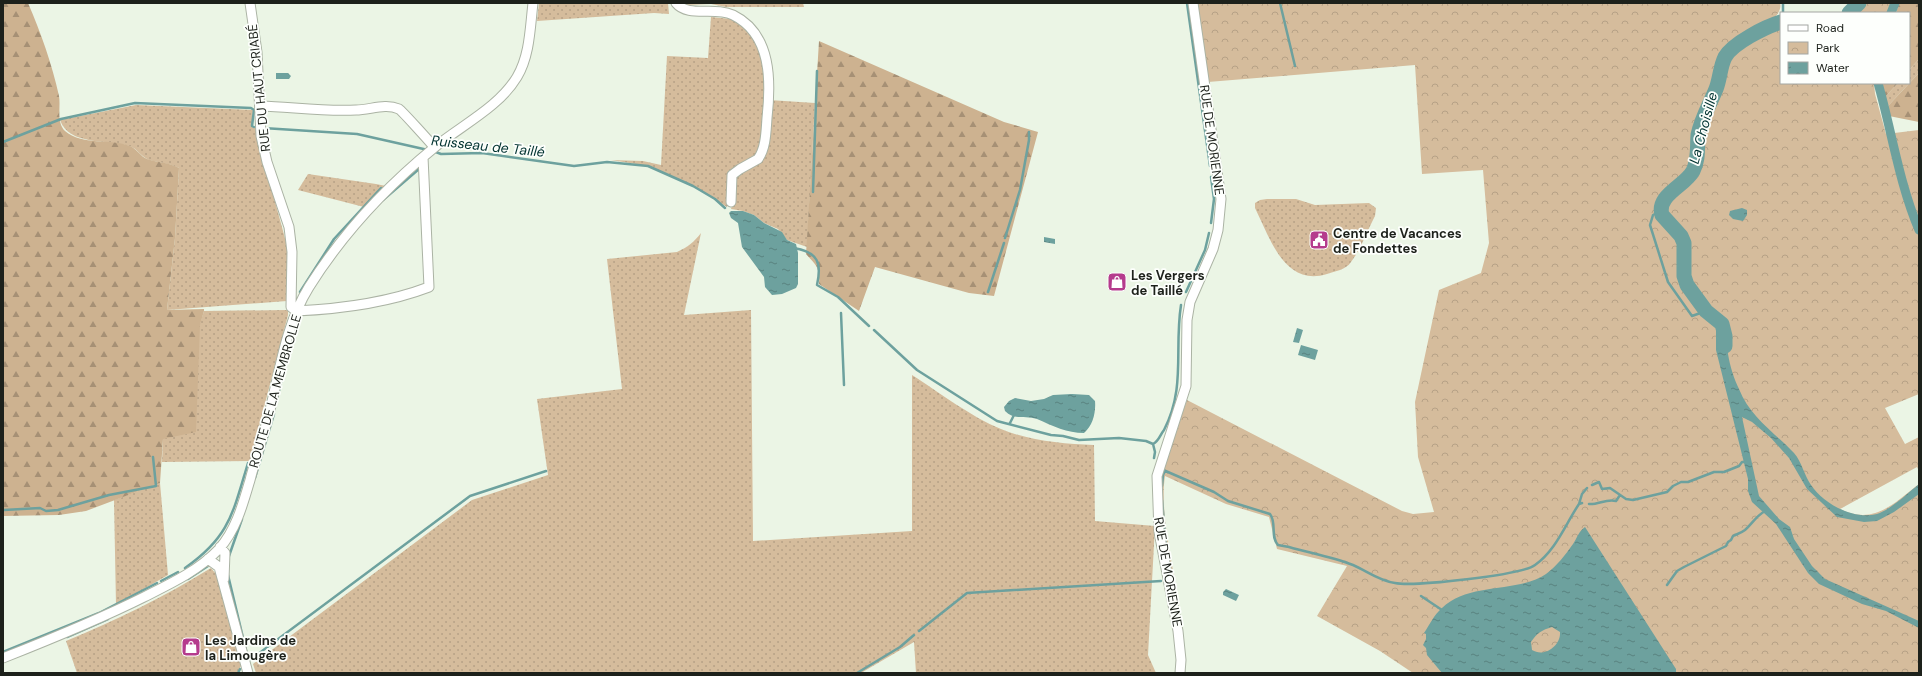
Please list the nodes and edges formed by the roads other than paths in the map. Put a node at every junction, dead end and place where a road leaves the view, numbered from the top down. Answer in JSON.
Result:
{"nodes":[{"id":1,"x":250,"y":3,"type":"edge"},
{"id":2,"x":533,"y":3,"type":"edge"},
{"id":3,"x":676,"y":3,"type":"edge"},
{"id":4,"x":1193,"y":3,"type":"edge"},
{"id":5,"x":261,"y":106,"type":"junction"},
{"id":6,"x":430,"y":151,"type":"junction"},
{"id":7,"x":731,"y":202,"type":"dead end"},
{"id":8,"x":296,"y":311,"type":"junction"},
{"id":9,"x":220,"y":547,"type":"junction"},
{"id":10,"x":208,"y":559,"type":"junction"},
{"id":11,"x":224,"y":583,"type":"junction"},
{"id":12,"x":3,"y":658,"type":"edge"},
{"id":13,"x":248,"y":673,"type":"edge"},
{"id":14,"x":1180,"y":673,"type":"edge"}],
"edges":[{"from":1,"to":5,"type":"street","name":"RUE DU HAUT CRIABÉ"},
{"from":2,"to":6,"type":"street","name":"ROUTE DE LA MEMBROLLE"},
{"from":3,"to":7,"type":"street"},
{"from":4,"to":14,"type":"street","name":"RUE DE MORIENNE"},
{"from":5,"to":6,"type":"street"},
{"from":5,"to":8,"type":"street","name":"RUE DU HAUT CRIABÉ"},
{"from":6,"to":8,"type":"street","name":"ROUTE DE LA MEMBROLLE"},
{"from":6,"to":8,"type":"street"},
{"from":8,"to":9,"type":"street","name":"ROUTE DE LA MEMBROLLE"},
{"from":9,"to":10,"type":"street","name":"ROUTE DE LA MEMBROLLE"},
{"from":9,"to":11,"type":"street"},
{"from":10,"to":11,"type":"street"},
{"from":10,"to":12,"type":"street","name":"ROUTE DE LA MEMBROLLE"},
{"from":11,"to":13,"type":"street"}]}
